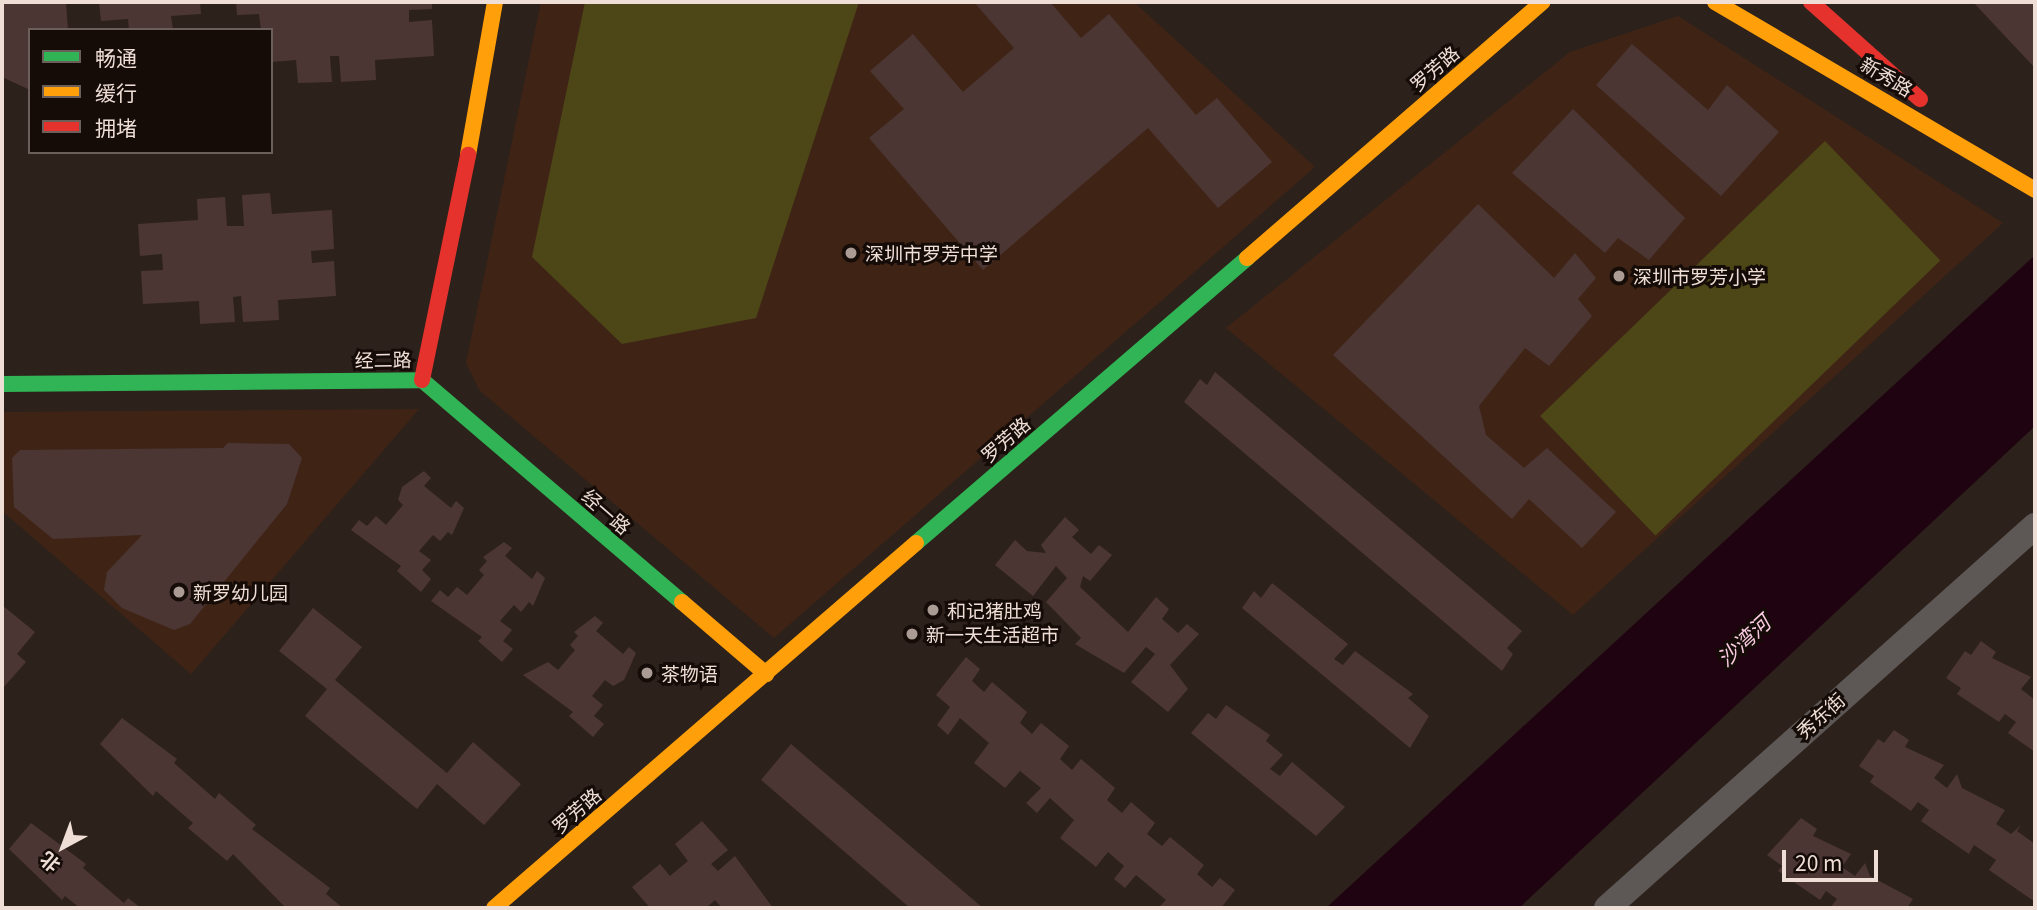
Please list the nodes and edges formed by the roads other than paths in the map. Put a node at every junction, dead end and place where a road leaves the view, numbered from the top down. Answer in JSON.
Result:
{"nodes":[{"id":1,"x":495,"y":2,"type":"edge"},
{"id":2,"x":1543,"y":2,"type":"edge"},
{"id":3,"x":1715,"y":2,"type":"edge"},
{"id":4,"x":1811,"y":2,"type":"edge"},
{"id":5,"x":2030,"y":186,"type":"edge"},
{"id":6,"x":422,"y":380,"type":"junction"},
{"id":7,"x":2,"y":384,"type":"edge"},
{"id":8,"x":2035,"y":526,"type":"edge"},
{"id":9,"x":766,"y":674,"type":"junction"},
{"id":10,"x":494,"y":908,"type":"edge"},
{"id":11,"x":1607,"y":908,"type":"edge"}],
"edges":[{"from":1,"to":6,"type":"main road","name":"经二路"},
{"from":2,"to":9,"type":"main road","name":"罗芳路"},
{"from":3,"to":5,"type":"main road","name":"新秀路"},
{"from":4,"to":5,"type":"main road"},
{"from":6,"to":7,"type":"main road","name":"经二路"},
{"from":6,"to":9,"type":"main road","name":"经一路"},
{"from":8,"to":11,"type":"street","name":"秀东街"},
{"from":9,"to":10,"type":"main road","name":"罗芳路"}]}
